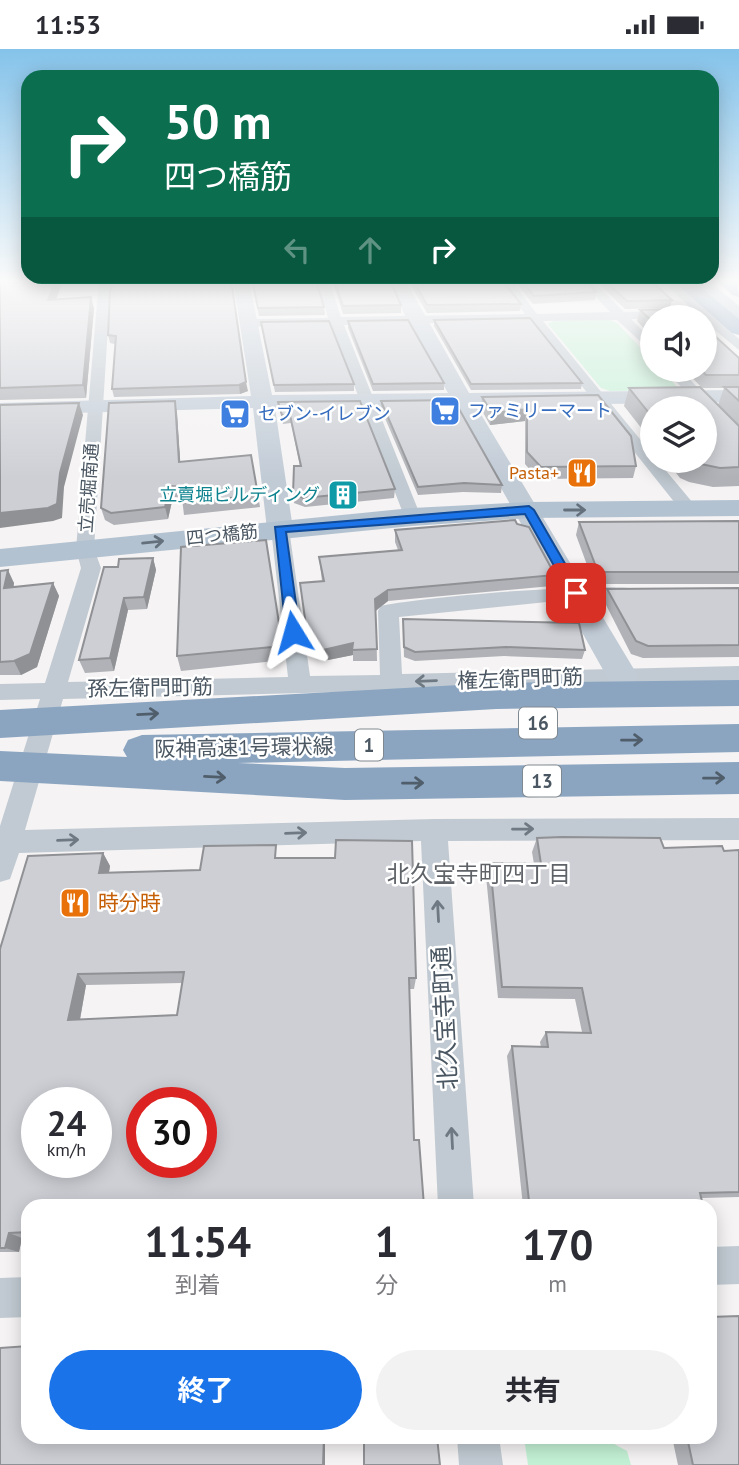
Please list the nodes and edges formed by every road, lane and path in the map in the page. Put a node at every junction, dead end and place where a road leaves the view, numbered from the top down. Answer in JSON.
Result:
{"nodes":[{"id":1,"x":99,"y":346,"type":"edge"},
{"id":2,"x":251,"y":346,"type":"edge"},
{"id":3,"x":345,"y":346,"type":"edge"},
{"id":4,"x":432,"y":346,"type":"edge"},
{"id":5,"x":556,"y":346,"type":"edge"},
{"id":6,"x":684,"y":382,"type":"edge"},
{"id":7,"x":697,"y":396,"type":"edge"},
{"id":8,"x":739,"y":396,"type":"edge"},
{"id":9,"x":717,"y":397,"type":"edge"},
{"id":10,"x":596,"y":398,"type":"junction"},
{"id":11,"x":640,"y":398,"type":"edge"},
{"id":12,"x":464,"y":399,"type":"junction"},
{"id":13,"x":368,"y":400,"type":"junction"},
{"id":14,"x":263,"y":401,"type":"junction"},
{"id":15,"x":94,"y":404,"type":"junction"},
{"id":16,"x":0,"y":409,"type":"edge"},
{"id":17,"x":717,"y":417,"type":"edge"},
{"id":18,"x":739,"y":440,"type":"edge"},
{"id":19,"x":739,"y":508,"type":"edge"},
{"id":20,"x":689,"y":509,"type":"junction"},
{"id":21,"x":529,"y":510,"type":"junction"},
{"id":22,"x":412,"y":517,"type":"junction"},
{"id":23,"x":280,"y":529,"type":"junction"},
{"id":24,"x":85,"y":549,"type":"junction"},
{"id":25,"x":0,"y":558,"type":"edge"},
{"id":26,"x":576,"y":593,"type":"junction"},
{"id":27,"x":657,"y":593,"type":"edge"},
{"id":28,"x":739,"y":674,"type":"edge"},
{"id":29,"x":622,"y":676,"type":"junction"},
{"id":30,"x":391,"y":682,"type":"junction"},
{"id":31,"x":300,"y":684,"type":"junction"},
{"id":32,"x":54,"y":690,"type":"junction"},
{"id":33,"x":0,"y":692,"type":"edge"},
{"id":34,"x":739,"y":693,"type":"edge"},
{"id":35,"x":739,"y":704,"type":"edge"},
{"id":36,"x":0,"y":724,"type":"edge"},
{"id":37,"x":739,"y":738,"type":"edge"},
{"id":38,"x":338,"y":746,"type":"junction"},
{"id":39,"x":0,"y":754,"type":"edge"},
{"id":40,"x":0,"y":766,"type":"edge"},
{"id":41,"x":739,"y":778,"type":"edge"},
{"id":42,"x":739,"y":829,"type":"edge"},
{"id":43,"x":434,"y":830,"type":"junction"},
{"id":44,"x":4,"y":842,"type":"edge"},
{"id":45,"x":0,"y":870,"type":"edge"},
{"id":46,"x":456,"y":1199,"type":"edge"},
{"id":47,"x":739,"y":1265,"type":"edge"},
{"id":48,"x":717,"y":1266,"type":"edge"},
{"id":49,"x":21,"y":1297,"type":"edge"},
{"id":50,"x":0,"y":1298,"type":"edge"},
{"id":51,"x":479,"y":1444,"type":"edge"},
{"id":52,"x":481,"y":1465,"type":"edge"}],
"edges":[{"from":1,"to":15,"type":"street","name":"立売堀南通"},
{"from":2,"to":14,"type":"street"},
{"from":3,"to":13,"type":"street"},
{"from":4,"to":12,"type":"street"},
{"from":5,"to":10,"type":"street"},
{"from":6,"to":7,"type":"street"},
{"from":8,"to":9,"type":"street"},
{"from":10,"to":11,"type":"street"},
{"from":10,"to":12,"type":"street"},
{"from":10,"to":20,"type":"street"},
{"from":12,"to":13,"type":"street"},
{"from":12,"to":21,"type":"street"},
{"from":13,"to":14,"type":"street"},
{"from":13,"to":22,"type":"street"},
{"from":14,"to":15,"type":"street"},
{"from":14,"to":23,"type":"street"},
{"from":15,"to":16,"type":"street"},
{"from":15,"to":24,"type":"street","name":"立売堀南通"},
{"from":17,"to":18,"type":"street"},
{"from":19,"to":20,"type":"main road","name":"四つ橋筋"},
{"from":21,"to":20,"type":"main road","name":"四つ橋筋","one_way":true},
{"from":21,"to":22,"type":"main road","name":"四つ橋筋"},
{"from":21,"to":26,"type":"street"},
{"from":22,"to":23,"type":"main road","name":"四つ橋筋"},
{"from":24,"to":23,"type":"main road","name":"四つ橋筋","one_way":true},
{"from":23,"to":31,"type":"street"},
{"from":24,"to":25,"type":"main road","name":"四つ橋筋"},
{"from":24,"to":32,"type":"street","name":"立売堀南通"},
{"from":26,"to":27,"type":"street"},
{"from":26,"to":29,"type":"street"},
{"from":26,"to":30,"type":"street"},
{"from":28,"to":29,"type":"street","name":"権左衛門町筋"},
{"from":29,"to":30,"type":"street","name":"権左衛門町筋","one_way":true},
{"from":30,"to":31,"type":"street","name":"権左衛門町筋"},
{"from":31,"to":32,"type":"street","name":"孫左衛門町筋"},
{"from":32,"to":33,"type":"street","name":"孫左衛門町筋"},
{"from":32,"to":44,"type":"street","name":"立売堀南通"},
{"from":36,"to":34,"type":"highway","one_way":true},
{"from":35,"to":38,"type":"highway","number":"16"},
{"from":38,"to":37,"type":"highway","name":"阪神高速1号環状線","number":"1","one_way":true},
{"from":38,"to":39,"type":"highway","name":"阪神高速1号環状線","number":"1"},
{"from":40,"to":41,"type":"highway","number":"13","one_way":true},
{"from":43,"to":42,"type":"street","one_way":true},
{"from":44,"to":43,"type":"street","one_way":true},
{"from":46,"to":43,"type":"street","name":"北久宝寺町通","one_way":true},
{"from":44,"to":45,"type":"street","name":"立売堀南通"},
{"from":47,"to":48,"type":"street"},
{"from":49,"to":50,"type":"street"},
{"from":51,"to":52,"type":"street"}]}
